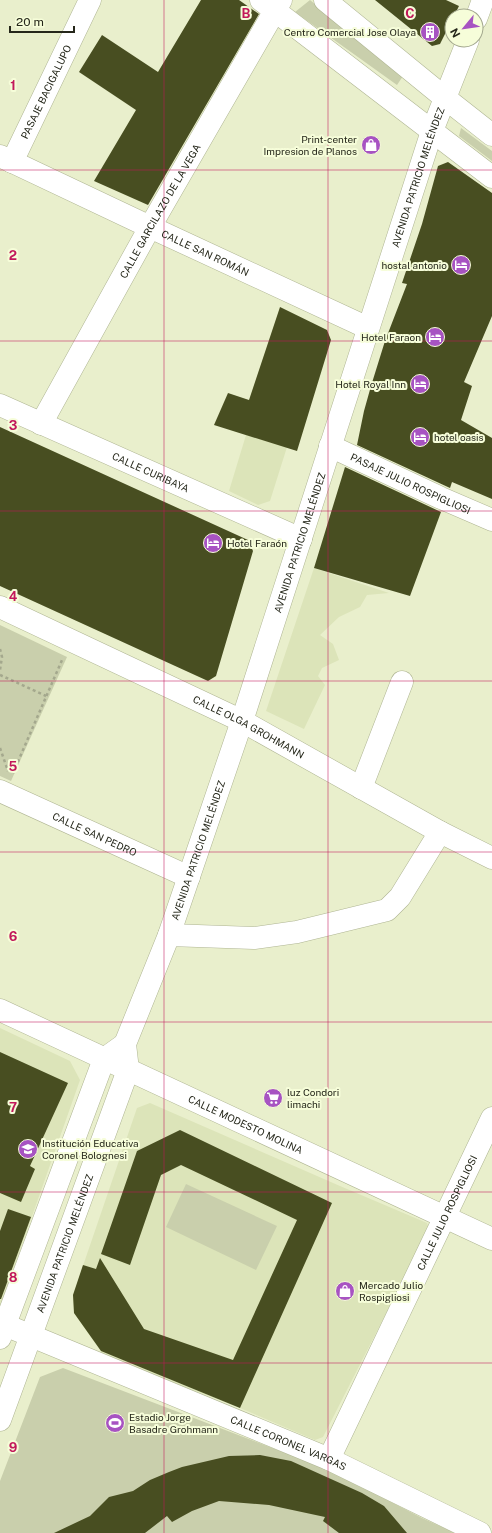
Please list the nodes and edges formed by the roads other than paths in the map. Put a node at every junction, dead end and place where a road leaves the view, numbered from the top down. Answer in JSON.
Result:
{"nodes":[{"id":1,"x":90,"y":0,"type":"edge"},
{"id":2,"x":325,"y":0,"type":"edge"},
{"id":3,"x":273,"y":4,"type":"edge"},
{"id":4,"x":465,"y":48,"type":"edge"},
{"id":5,"x":445,"y":98,"type":"junction"},
{"id":6,"x":432,"y":131,"type":"junction"},
{"id":7,"x":492,"y":135,"type":"edge"},
{"id":8,"x":6,"y":159,"type":"edge"},
{"id":9,"x":492,"y":177,"type":"edge"},
{"id":10,"x":150,"y":227,"type":"junction"},
{"id":11,"x":368,"y":328,"type":"junction"},
{"id":12,"x":0,"y":405,"type":"edge"},
{"id":13,"x":41,"y":424,"type":"junction"},
{"id":14,"x":330,"y":446,"type":"junction"},
{"id":15,"x":492,"y":520,"type":"edge"},
{"id":16,"x":301,"y":539,"type":"junction"},
{"id":17,"x":0,"y":607,"type":"edge"},
{"id":18,"x":402,"y":682,"type":"dead end"},
{"id":19,"x":242,"y":721,"type":"junction"},
{"id":20,"x":6,"y":781,"type":"edge"},
{"id":21,"x":361,"y":788,"type":"junction"},
{"id":22,"x":440,"y":832,"type":"junction"},
{"id":23,"x":492,"y":858,"type":"edge"},
{"id":24,"x":189,"y":877,"type":"junction"},
{"id":25,"x":169,"y":935,"type":"junction"},
{"id":26,"x":0,"y":1010,"type":"edge"},
{"id":27,"x":125,"y":1044,"type":"junction"},
{"id":28,"x":104,"y":1059,"type":"junction"},
{"id":29,"x":128,"y":1070,"type":"junction"},
{"id":30,"x":492,"y":1118,"type":"edge"},
{"id":31,"x":445,"y":1218,"type":"junction"},
{"id":32,"x":492,"y":1239,"type":"edge"},
{"id":33,"x":2,"y":1331,"type":"edge"},
{"id":34,"x":31,"y":1336,"type":"junction"},
{"id":35,"x":2,"y":1408,"type":"edge"},
{"id":36,"x":329,"y":1459,"type":"junction"},
{"id":37,"x":480,"y":1533,"type":"edge"}],
"edges":[{"from":1,"to":8,"type":"street","name":"PASAJE BACIGALUPO"},
{"from":2,"to":5,"type":"street"},
{"from":3,"to":6,"type":"street"},
{"from":3,"to":10,"type":"street","name":"CALLE GARCILAZO DE LA VEGA"},
{"from":4,"to":5,"type":"street","name":"AVENIDA PATRICIO MELÉNDEZ"},
{"from":5,"to":6,"type":"street","name":"AVENIDA PATRICIO MELÉNDEZ"},
{"from":5,"to":7,"type":"street"},
{"from":6,"to":9,"type":"street"},
{"from":6,"to":11,"type":"street","name":"AVENIDA PATRICIO MELÉNDEZ"},
{"from":8,"to":10,"type":"street","name":"CALLE SAN ROMÁN"},
{"from":10,"to":11,"type":"street","name":"CALLE SAN ROMÁN"},
{"from":10,"to":13,"type":"street","name":"CALLE GARCILAZO DE LA VEGA"},
{"from":11,"to":14,"type":"street","name":"AVENIDA PATRICIO MELÉNDEZ"},
{"from":12,"to":13,"type":"street","name":"CALLE CURIBAYA"},
{"from":13,"to":16,"type":"street","name":"CALLE CURIBAYA"},
{"from":14,"to":15,"type":"street","name":"PASAJE JULIO ROSPIGLIOSI"},
{"from":14,"to":16,"type":"street","name":"AVENIDA PATRICIO MELÉNDEZ"},
{"from":16,"to":19,"type":"street","name":"AVENIDA PATRICIO MELÉNDEZ"},
{"from":17,"to":19,"type":"street","name":"CALLE OLGA GROHMANN"},
{"from":18,"to":21,"type":"street"},
{"from":19,"to":21,"type":"street","name":"CALLE OLGA GROHMANN"},
{"from":19,"to":24,"type":"street","name":"AVENIDA PATRICIO MELÉNDEZ"},
{"from":20,"to":24,"type":"street","name":"CALLE SAN PEDRO"},
{"from":21,"to":22,"type":"street","name":"CALLE OLGA GROHMANN"},
{"from":22,"to":23,"type":"street","name":"CALLE OLGA GROHMANN"},
{"from":22,"to":25,"type":"street"},
{"from":24,"to":25,"type":"street","name":"AVENIDA PATRICIO MELÉNDEZ"},
{"from":25,"to":27,"type":"street","name":"AVENIDA PATRICIO MELÉNDEZ"},
{"from":26,"to":28,"type":"street","name":"CALLE MODESTO MOLINA"},
{"from":27,"to":28,"type":"street"},
{"from":27,"to":29,"type":"street","name":"AVENIDA PATRICIO MELÉNDEZ"},
{"from":28,"to":29,"type":"street","name":"CALLE MODESTO MOLINA"},
{"from":28,"to":33,"type":"street"},
{"from":29,"to":31,"type":"street","name":"CALLE MODESTO MOLINA"},
{"from":29,"to":34,"type":"street","name":"AVENIDA PATRICIO MELÉNDEZ"},
{"from":30,"to":31,"type":"street","name":"CALLE JULIO ROSPIGLIOSI"},
{"from":31,"to":32,"type":"street","name":"CALLE MODESTO MOLINA"},
{"from":31,"to":36,"type":"street","name":"CALLE JULIO ROSPIGLIOSI"},
{"from":33,"to":34,"type":"street","name":"CALLE CORONEL VARGAS"},
{"from":34,"to":35,"type":"street","name":"AVENIDA PATRICIO MELÉNDEZ"},
{"from":34,"to":36,"type":"street","name":"CALLE CORONEL VARGAS"},
{"from":36,"to":37,"type":"street","name":"CALLE CORONEL VARGAS"}]}
